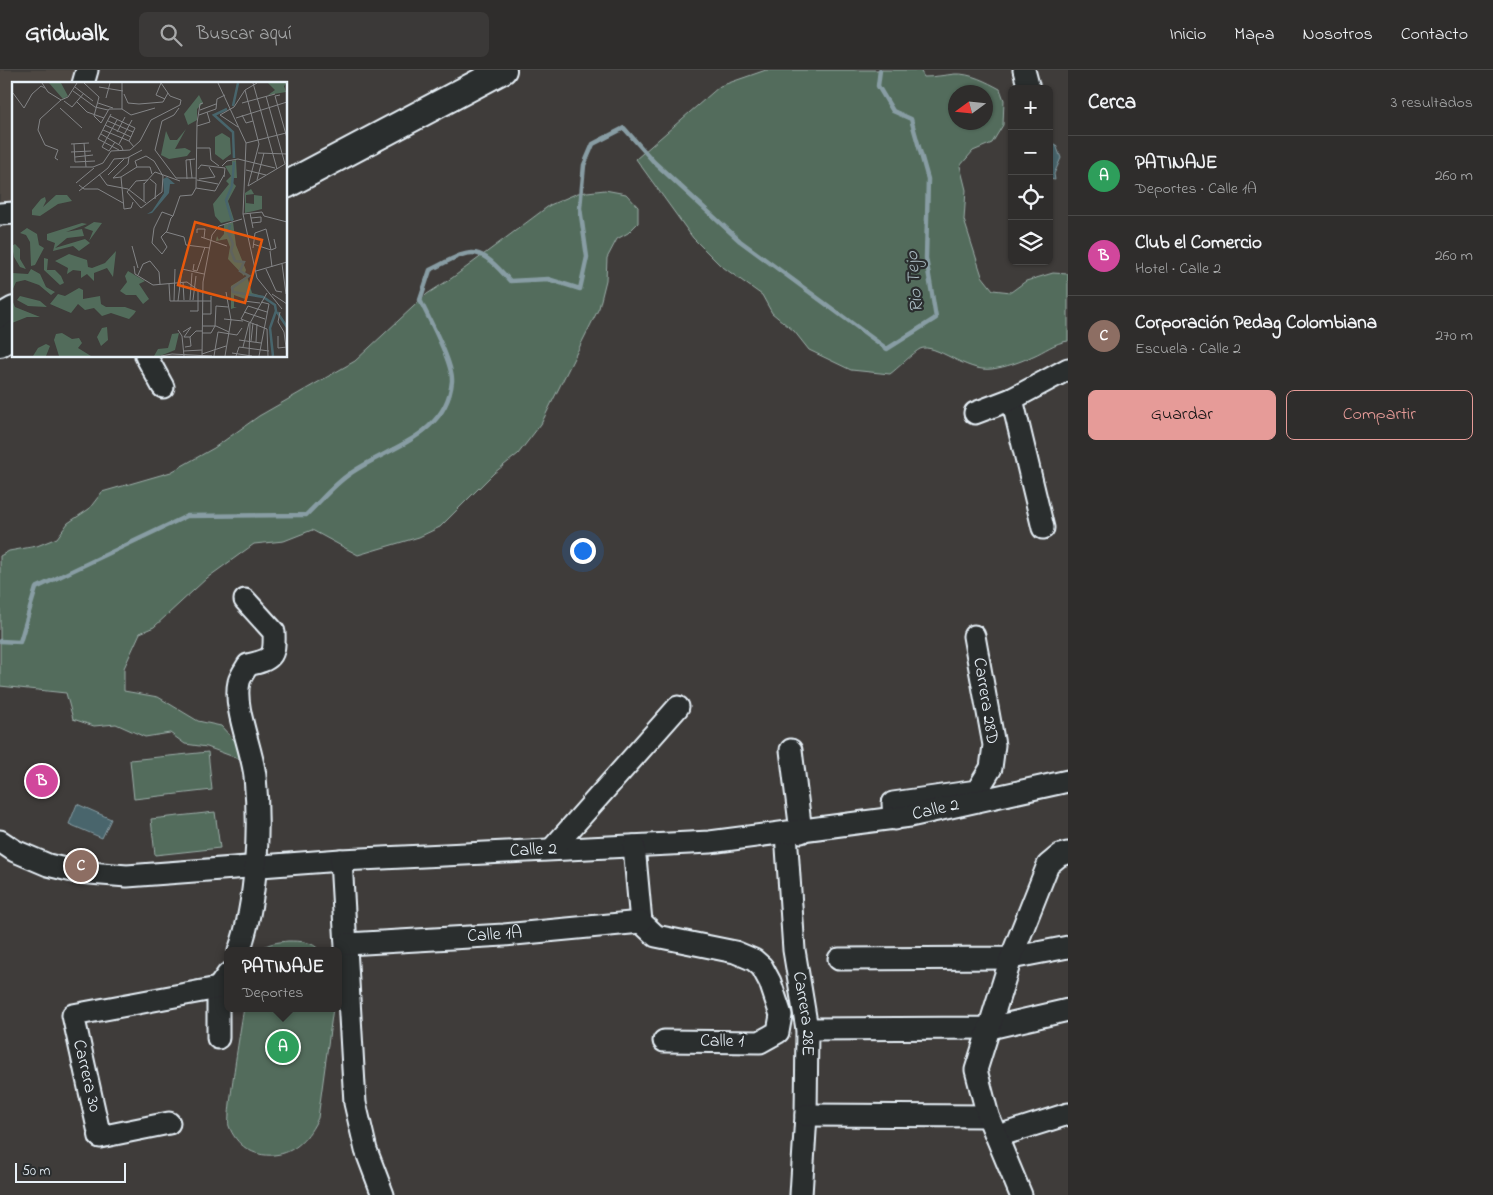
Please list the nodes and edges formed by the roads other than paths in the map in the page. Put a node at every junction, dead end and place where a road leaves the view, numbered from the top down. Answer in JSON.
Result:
{"nodes":[{"id":1,"x":465,"y":70,"type":"edge"},
{"id":2,"x":503,"y":70,"type":"edge"},
{"id":3,"x":1024,"y":70,"type":"edge"},
{"id":4,"x":1028,"y":85,"type":"edge"},
{"id":5,"x":288,"y":164,"type":"edge"},
{"id":6,"x":288,"y":184,"type":"edge"},
{"id":7,"x":12,"y":311,"type":"edge"},
{"id":8,"x":0,"y":318,"type":"edge"},
{"id":9,"x":12,"y":336,"type":"edge"},
{"id":10,"x":0,"y":342,"type":"edge"},
{"id":11,"x":147,"y":358,"type":"edge"},
{"id":12,"x":1068,"y":370,"type":"edge"},
{"id":13,"x":162,"y":387,"type":"dead end"},
{"id":14,"x":1012,"y":399,"type":"junction"},
{"id":15,"x":975,"y":413,"type":"dead end"},
{"id":16,"x":1043,"y":528,"type":"dead end"},
{"id":17,"x":245,"y":600,"type":"dead end"},
{"id":18,"x":974,"y":636,"type":"dead end"},
{"id":19,"x":678,"y":706,"type":"dead end"},
{"id":20,"x":791,"y":750,"type":"dead end"},
{"id":21,"x":1068,"y":780,"type":"edge"},
{"id":22,"x":904,"y":812,"type":"junction"},
{"id":23,"x":793,"y":833,"type":"junction"},
{"id":24,"x":0,"y":841,"type":"edge"},
{"id":25,"x":634,"y":846,"type":"junction"},
{"id":26,"x":553,"y":848,"type":"junction"},
{"id":27,"x":1068,"y":853,"type":"edge"},
{"id":28,"x":342,"y":860,"type":"junction"},
{"id":29,"x":256,"y":866,"type":"junction"},
{"id":30,"x":640,"y":922,"type":"junction"},
{"id":31,"x":347,"y":944,"type":"junction"},
{"id":32,"x":240,"y":947,"type":"edge"},
{"id":33,"x":1068,"y":947,"type":"edge"},
{"id":34,"x":1011,"y":958,"type":"junction"},
{"id":35,"x":839,"y":959,"type":"dead end"},
{"id":36,"x":223,"y":981,"type":"edge"},
{"id":37,"x":1068,"y":1010,"type":"edge"},
{"id":38,"x":990,"y":1028,"type":"junction"},
{"id":39,"x":807,"y":1029,"type":"junction"},
{"id":40,"x":218,"y":1038,"type":"dead end"},
{"id":41,"x":664,"y":1041,"type":"dead end"},
{"id":42,"x":1068,"y":1114,"type":"edge"},
{"id":43,"x":806,"y":1115,"type":"junction"},
{"id":44,"x":988,"y":1116,"type":"junction"},
{"id":45,"x":170,"y":1122,"type":"dead end"},
{"id":46,"x":998,"y":1136,"type":"junction"},
{"id":47,"x":383,"y":1195,"type":"edge"},
{"id":48,"x":801,"y":1195,"type":"edge"},
{"id":49,"x":1021,"y":1195,"type":"edge"}],
"edges":[{"from":1,"to":5,"type":"main road"},
{"from":2,"to":6,"type":"main road"},
{"from":3,"to":4,"type":"street"},
{"from":7,"to":8,"type":"main road"},
{"from":9,"to":10,"type":"main road"},
{"from":11,"to":13,"type":"street"},
{"from":12,"to":14,"type":"street"},
{"from":14,"to":15,"type":"street"},
{"from":14,"to":16,"type":"street"},
{"from":17,"to":29,"type":"street"},
{"from":18,"to":22,"type":"street","name":"Carrera 28D"},
{"from":19,"to":26,"type":"street"},
{"from":20,"to":23,"type":"street","name":"Carrera 28E"},
{"from":21,"to":22,"type":"street","name":"Calle 2"},
{"from":22,"to":23,"type":"street","name":"Calle 2"},
{"from":23,"to":25,"type":"street","name":"Calle 2"},
{"from":23,"to":39,"type":"street","name":"Carrera 28E"},
{"from":24,"to":29,"type":"street","name":"Calle 2"},
{"from":25,"to":26,"type":"street","name":"Calle 2"},
{"from":25,"to":30,"type":"street"},
{"from":26,"to":28,"type":"street","name":"Calle 2"},
{"from":27,"to":34,"type":"street"},
{"from":28,"to":29,"type":"street","name":"Calle 2"},
{"from":28,"to":31,"type":"street"},
{"from":29,"to":32,"type":"street"},
{"from":30,"to":31,"type":"street","name":"Calle 1A"},
{"from":30,"to":41,"type":"street","name":"Calle 1"},
{"from":31,"to":47,"type":"street"},
{"from":33,"to":34,"type":"street"},
{"from":34,"to":35,"type":"street"},
{"from":34,"to":38,"type":"street"},
{"from":36,"to":40,"type":"street"},
{"from":36,"to":45,"type":"street","name":"Carrera 30"},
{"from":37,"to":38,"type":"street"},
{"from":38,"to":39,"type":"street"},
{"from":38,"to":44,"type":"street"},
{"from":39,"to":43,"type":"street","name":"Carrera 28E"},
{"from":42,"to":46,"type":"street"},
{"from":43,"to":44,"type":"street"},
{"from":43,"to":48,"type":"street","name":"Carrera 28E"},
{"from":44,"to":46,"type":"street"},
{"from":46,"to":49,"type":"street"}]}
